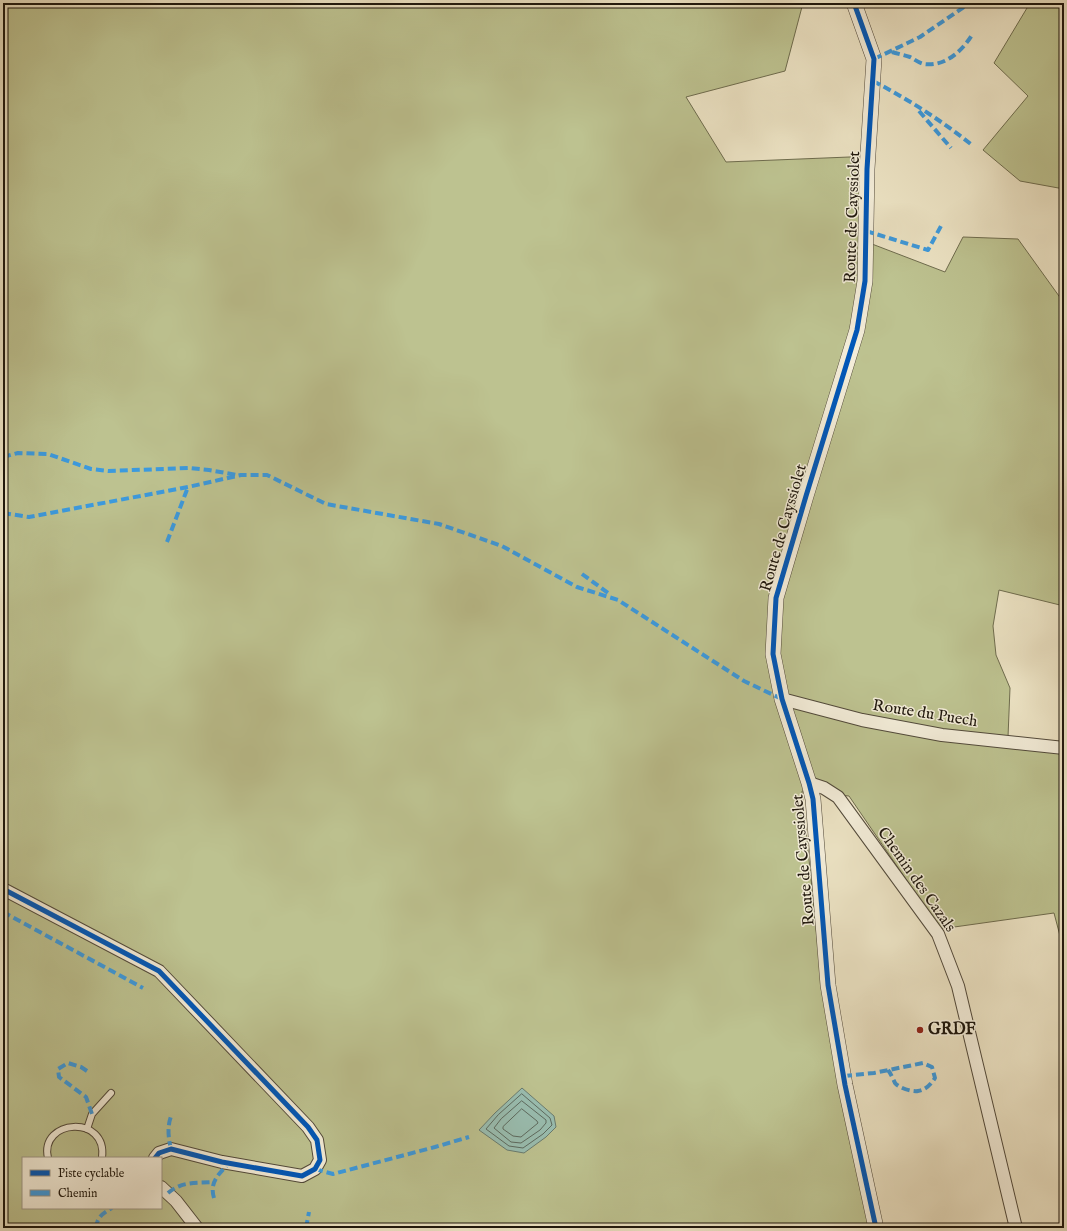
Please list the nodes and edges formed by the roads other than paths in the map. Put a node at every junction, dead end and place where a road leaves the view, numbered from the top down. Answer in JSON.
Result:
{"nodes":[{"id":1,"x":854,"y":3,"type":"edge"},
{"id":2,"x":782,"y":699,"type":"junction"},
{"id":3,"x":1064,"y":748,"type":"edge"},
{"id":4,"x":809,"y":783,"type":"junction"},
{"id":5,"x":3,"y":889,"type":"edge"},
{"id":6,"x":111,"y":1093,"type":"dead end"},
{"id":7,"x":87,"y":1129,"type":"junction"},
{"id":8,"x":48,"y":1157,"type":"edge"},
{"id":9,"x":102,"y":1157,"type":"edge"},
{"id":10,"x":156,"y":1157,"type":"edge"},
{"id":11,"x":162,"y":1188,"type":"edge"},
{"id":12,"x":197,"y":1228,"type":"edge"},
{"id":13,"x":876,"y":1228,"type":"edge"},
{"id":14,"x":1016,"y":1228,"type":"edge"}],
"edges":[{"from":1,"to":2,"type":"street","name":"Route de Cayssiolet"},
{"from":2,"to":3,"type":"street","name":"Route du Puech"},
{"from":2,"to":4,"type":"street","name":"Route de Cayssiolet"},
{"from":4,"to":13,"type":"street","name":"Route de Cayssiolet"},
{"from":4,"to":14,"type":"street","name":"Chemin des Cazals"},
{"from":5,"to":10,"type":"street"},
{"from":6,"to":7,"type":"lane"},
{"from":7,"to":8,"type":"lane"},
{"from":7,"to":9,"type":"lane"},
{"from":11,"to":12,"type":"street"}]}
